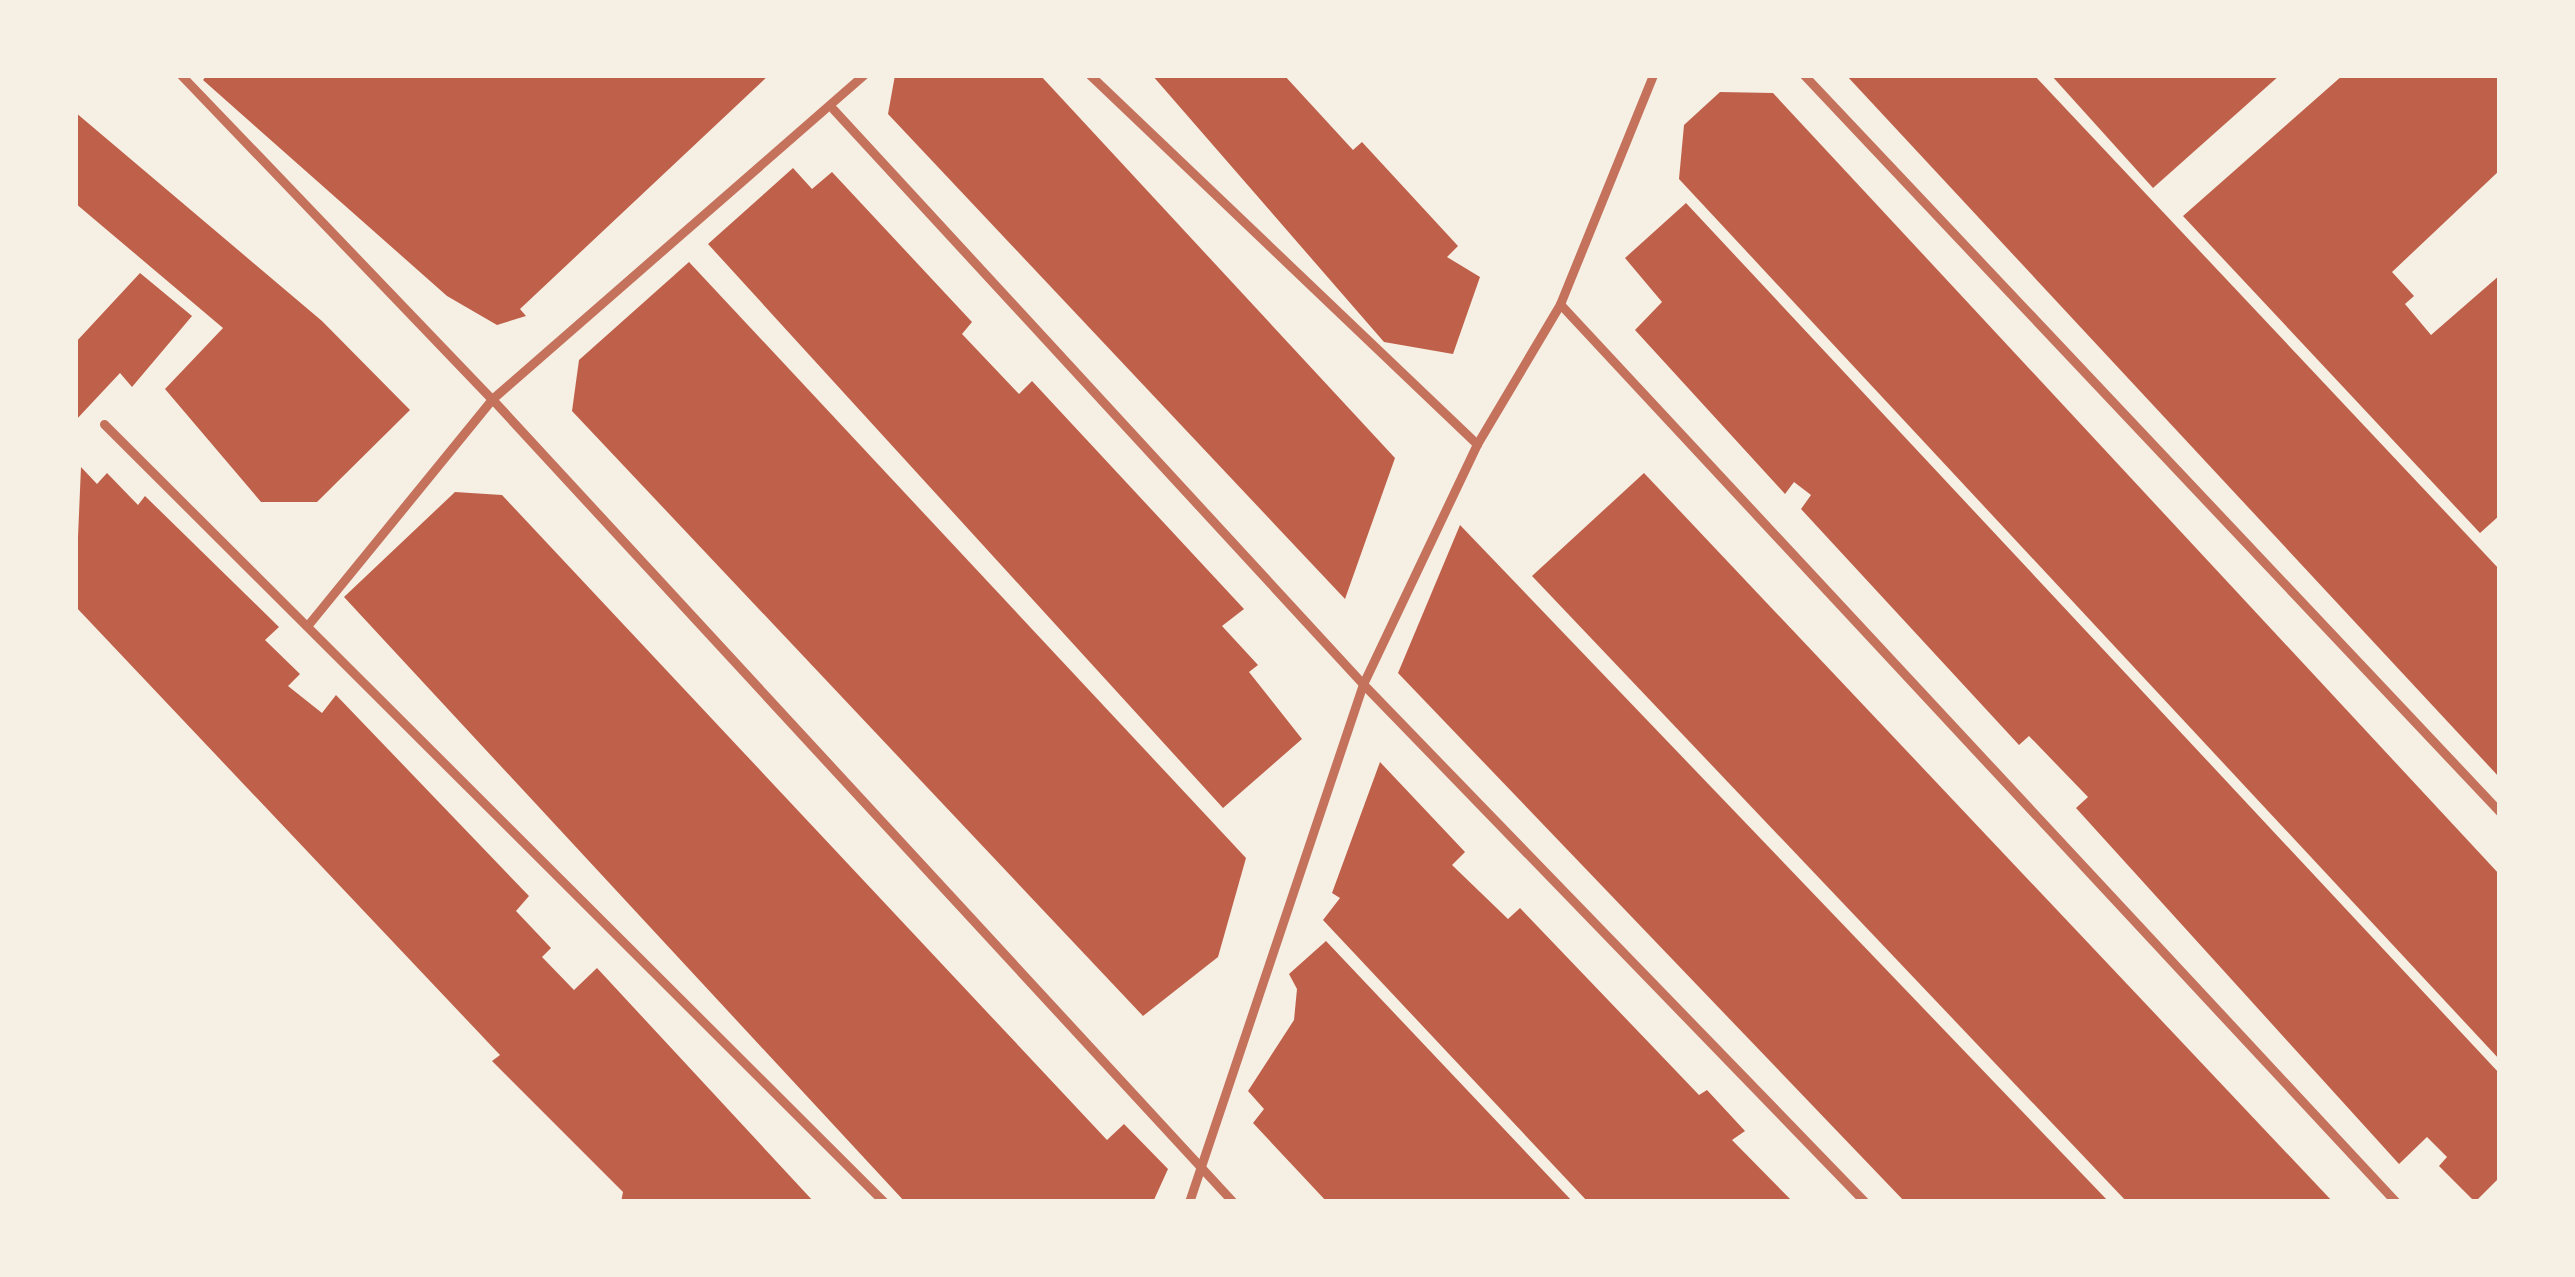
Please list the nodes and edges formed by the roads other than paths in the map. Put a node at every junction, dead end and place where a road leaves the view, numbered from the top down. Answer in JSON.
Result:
{"nodes":[{"id":1,"x":181,"y":75,"type":"edge"},
{"id":2,"x":864,"y":75,"type":"edge"},
{"id":3,"x":1090,"y":75,"type":"edge"},
{"id":4,"x":1653,"y":75,"type":"edge"},
{"id":5,"x":1804,"y":75,"type":"edge"},
{"id":6,"x":833,"y":109,"type":"junction"},
{"id":7,"x":1560,"y":304,"type":"junction"},
{"id":8,"x":492,"y":399,"type":"junction"},
{"id":9,"x":104,"y":424,"type":"dead end"},
{"id":10,"x":1477,"y":444,"type":"junction"},
{"id":11,"x":307,"y":626,"type":"junction"},
{"id":12,"x":1363,"y":684,"type":"junction"},
{"id":13,"x":2500,"y":812,"type":"edge"},
{"id":14,"x":1203,"y":1171,"type":"junction"},
{"id":15,"x":884,"y":1202,"type":"edge"},
{"id":16,"x":1189,"y":1202,"type":"edge"},
{"id":17,"x":1233,"y":1202,"type":"edge"},
{"id":18,"x":1865,"y":1202,"type":"edge"},
{"id":19,"x":2396,"y":1202,"type":"edge"}],
"edges":[{"from":1,"to":8,"type":"lane"},
{"from":2,"to":6,"type":"lane"},
{"from":3,"to":10,"type":"lane"},
{"from":4,"to":7,"type":"lane"},
{"from":5,"to":13,"type":"lane"},
{"from":6,"to":8,"type":"lane"},
{"from":6,"to":12,"type":"lane"},
{"from":7,"to":10,"type":"lane"},
{"from":7,"to":19,"type":"lane"},
{"from":8,"to":11,"type":"lane"},
{"from":8,"to":14,"type":"lane"},
{"from":9,"to":11,"type":"lane"},
{"from":10,"to":12,"type":"lane"},
{"from":11,"to":15,"type":"lane"},
{"from":12,"to":14,"type":"lane"},
{"from":12,"to":18,"type":"lane"},
{"from":14,"to":16,"type":"lane"},
{"from":14,"to":17,"type":"lane"}]}
